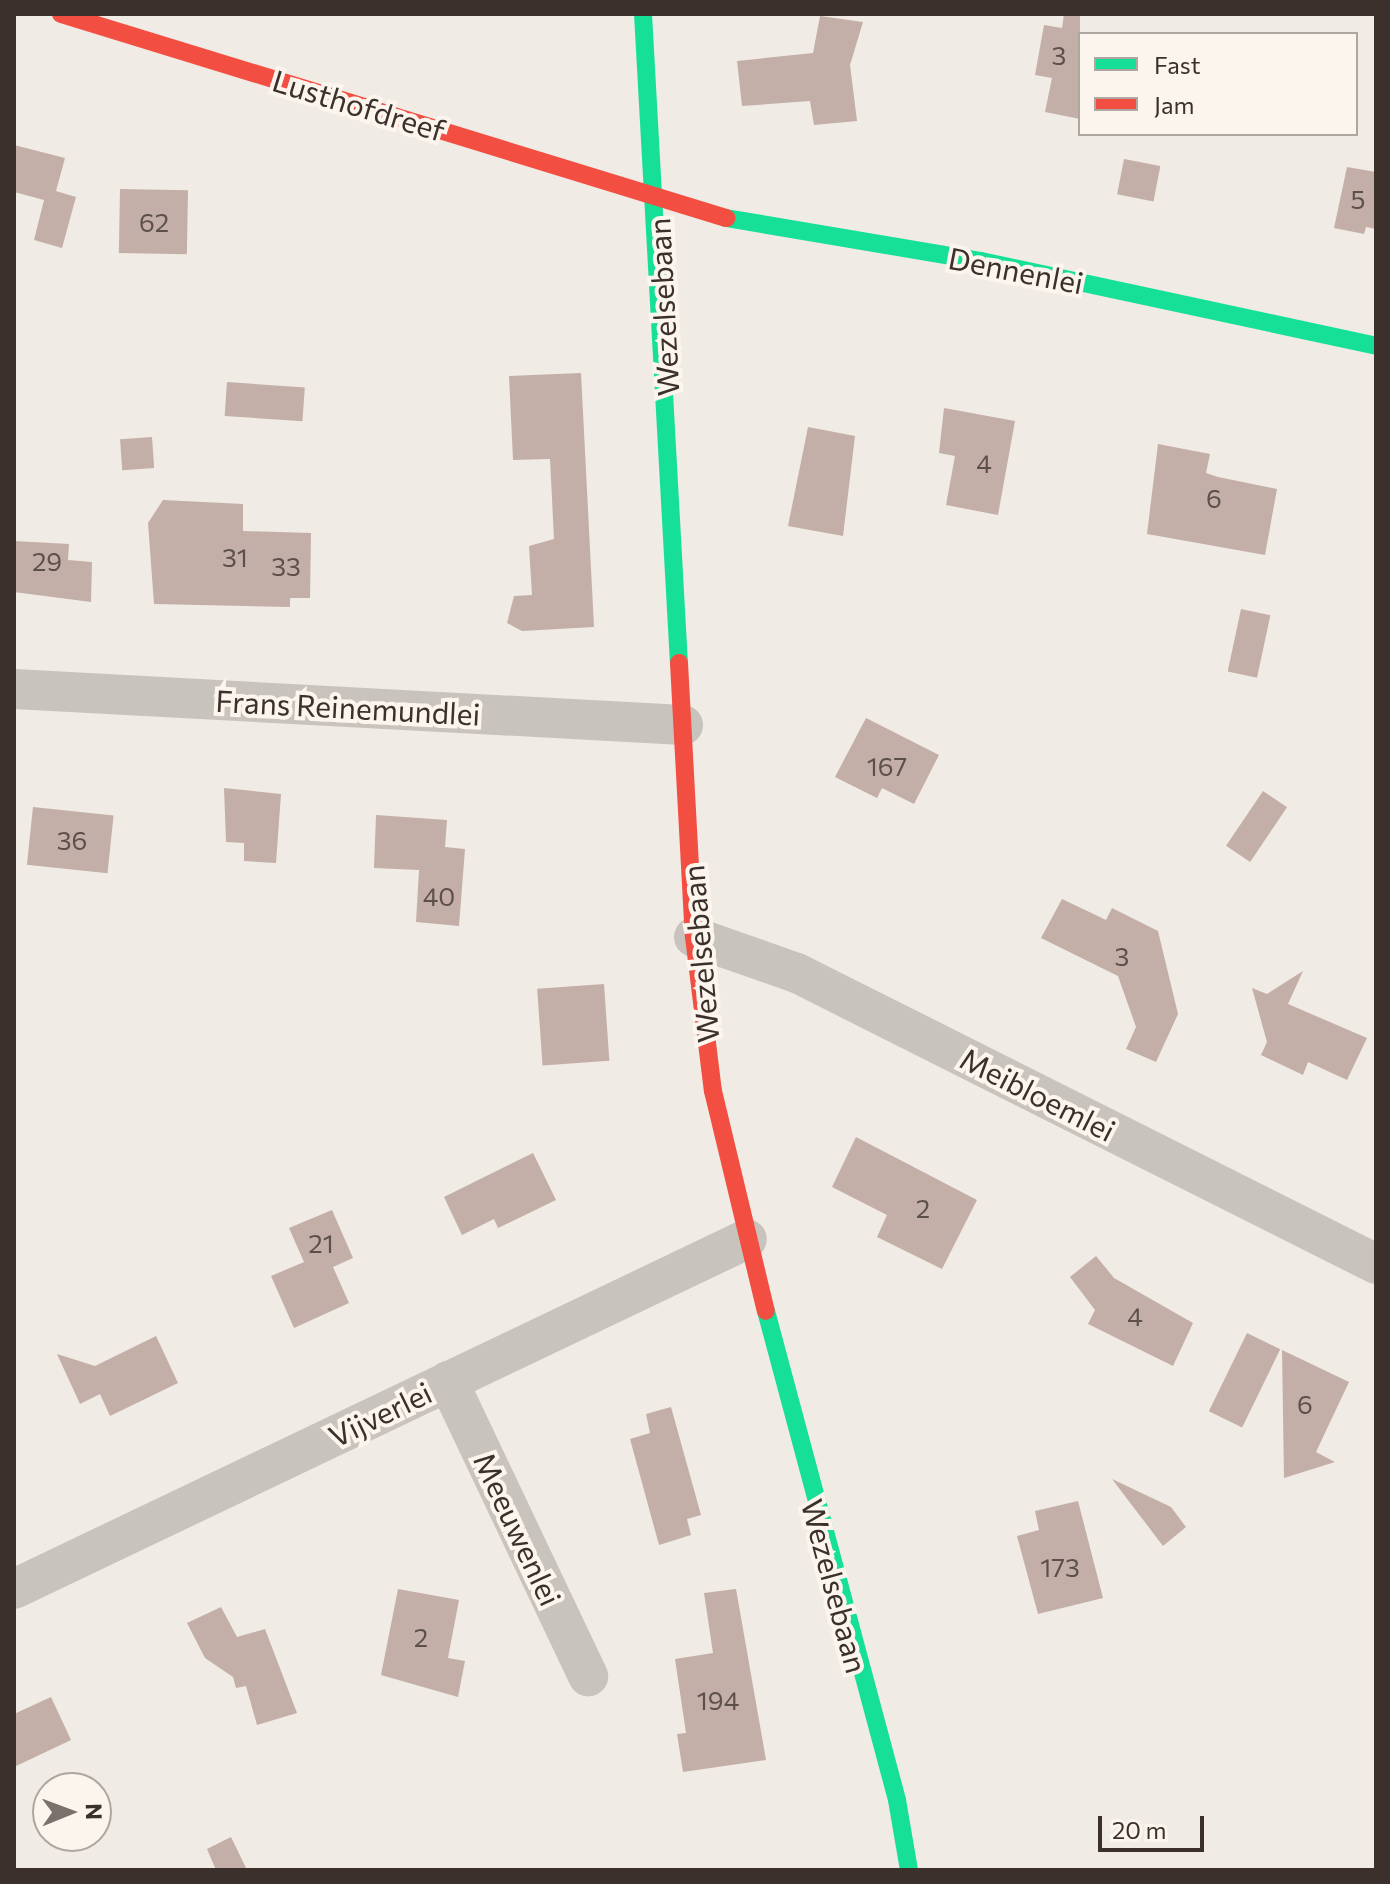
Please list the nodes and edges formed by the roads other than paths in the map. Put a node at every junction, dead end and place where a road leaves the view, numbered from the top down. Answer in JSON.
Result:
{"nodes":[{"id":1,"x":61,"y":14,"type":"edge"},
{"id":2,"x":643,"y":14,"type":"edge"},
{"id":3,"x":658,"y":196,"type":"junction"},
{"id":4,"x":1376,"y":346,"type":"edge"},
{"id":5,"x":14,"y":689,"type":"edge"},
{"id":6,"x":683,"y":725,"type":"junction"},
{"id":7,"x":694,"y":937,"type":"junction"},
{"id":8,"x":747,"y":1239,"type":"junction"},
{"id":9,"x":1376,"y":1264,"type":"edge"},
{"id":10,"x":448,"y":1381,"type":"junction"},
{"id":11,"x":14,"y":1589,"type":"edge"},
{"id":12,"x":588,"y":1676,"type":"dead end"},
{"id":13,"x":909,"y":1870,"type":"edge"}],
"edges":[{"from":1,"to":3,"type":"street","name":"Lusthofdreef"},
{"from":2,"to":3,"type":"street","name":"Wezelsebaan"},
{"from":3,"to":4,"type":"street","name":"Dennenlei"},
{"from":3,"to":6,"type":"street","name":"Wezelsebaan"},
{"from":5,"to":6,"type":"street","name":"Frans Reinemundlei"},
{"from":6,"to":7,"type":"street","name":"Wezelsebaan"},
{"from":7,"to":8,"type":"street","name":"Wezelsebaan"},
{"from":7,"to":9,"type":"street","name":"Meibloemlei"},
{"from":8,"to":10,"type":"street","name":"Vijverlei"},
{"from":8,"to":13,"type":"street","name":"Wezelsebaan"},
{"from":10,"to":11,"type":"street","name":"Vijverlei"},
{"from":10,"to":12,"type":"street","name":"Meeuwenlei"}]}
